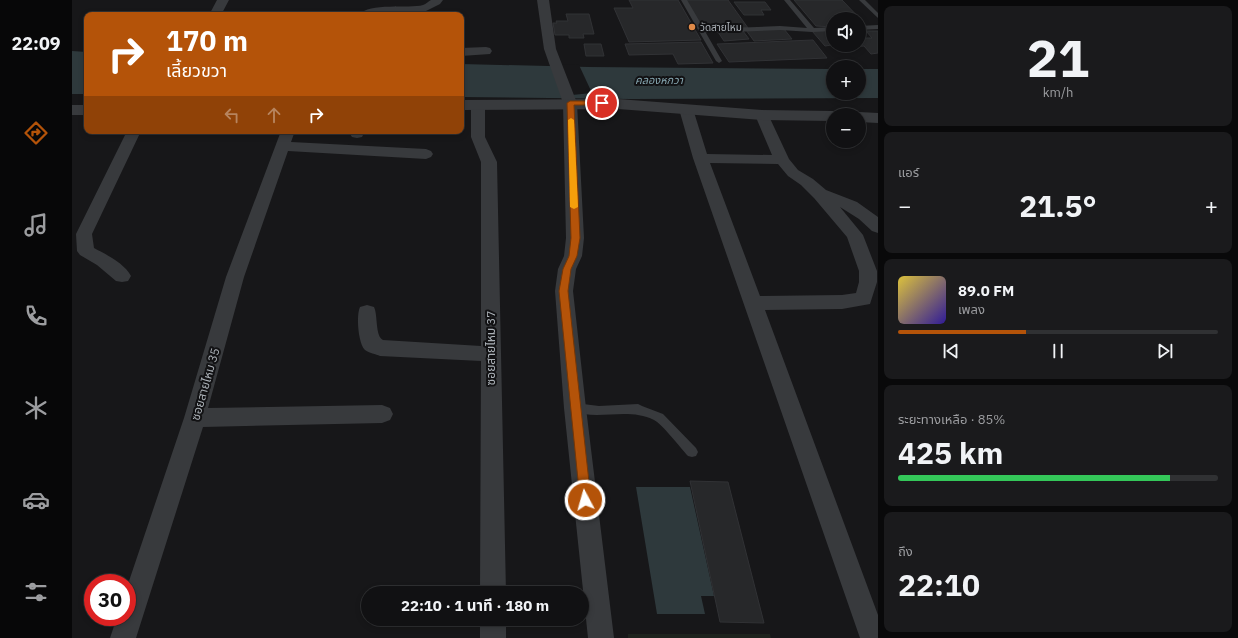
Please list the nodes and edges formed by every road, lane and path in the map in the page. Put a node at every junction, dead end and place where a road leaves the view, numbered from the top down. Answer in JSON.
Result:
{"nodes":[{"id":1,"x":223,"y":0,"type":"edge"},
{"id":2,"x":437,"y":0,"type":"edge"},
{"id":3,"x":543,"y":0,"type":"edge"},
{"id":4,"x":684,"y":0,"type":"edge"},
{"id":5,"x":787,"y":0,"type":"edge"},
{"id":6,"x":862,"y":0,"type":"edge"},
{"id":7,"x":401,"y":5,"type":"edge"},
{"id":8,"x":217,"y":12,"type":"edge"},
{"id":9,"x":374,"y":12,"type":"edge"},
{"id":10,"x":878,"y":16,"type":"edge"},
{"id":11,"x":878,"y":27,"type":"edge"},
{"id":12,"x":866,"y":28,"type":"edge"},
{"id":13,"x":826,"y":29,"type":"edge"},
{"id":14,"x":812,"y":30,"type":"junction"},
{"id":15,"x":702,"y":31,"type":"junction"},
{"id":16,"x":486,"y":51,"type":"dead end"},
{"id":17,"x":464,"y":52,"type":"edge"},
{"id":18,"x":719,"y":61,"type":"dead end"},
{"id":19,"x":570,"y":101,"type":"junction"},
{"id":20,"x":470,"y":105,"type":"edge"},
{"id":21,"x":686,"y":109,"type":"junction"},
{"id":22,"x":72,"y":110,"type":"edge"},
{"id":23,"x":84,"y":110,"type":"edge"},
{"id":24,"x":762,"y":115,"type":"junction"},
{"id":25,"x":826,"y":116,"type":"edge"},
{"id":26,"x":866,"y":117,"type":"edge"},
{"id":27,"x":878,"y":118,"type":"edge"},
{"id":28,"x":133,"y":134,"type":"edge"},
{"id":29,"x":285,"y":139,"type":"edge"},
{"id":30,"x":426,"y":154,"type":"dead end"},
{"id":31,"x":700,"y":158,"type":"junction"},
{"id":32,"x":782,"y":160,"type":"junction"},
{"id":33,"x":820,"y":194,"type":"junction"},
{"id":34,"x":878,"y":227,"type":"edge"},
{"id":35,"x":122,"y":276,"type":"dead end"},
{"id":36,"x":873,"y":280,"type":"edge"},
{"id":37,"x":754,"y":303,"type":"junction"},
{"id":38,"x":367,"y":312,"type":"dead end"},
{"id":39,"x":490,"y":354,"type":"junction"},
{"id":40,"x":575,"y":408,"type":"junction"},
{"id":41,"x":382,"y":414,"type":"dead end"},
{"id":42,"x":195,"y":418,"type":"junction"},
{"id":43,"x":692,"y":452,"type":"dead end"},
{"id":44,"x":493,"y":586,"type":"edge"},
{"id":45,"x":493,"y":626,"type":"edge"},
{"id":46,"x":123,"y":638,"type":"edge"},
{"id":47,"x":493,"y":638,"type":"edge"},
{"id":48,"x":601,"y":638,"type":"edge"},
{"id":49,"x":873,"y":638,"type":"edge"}],
"edges":[{"from":1,"to":8,"type":"street"},
{"from":2,"to":7,"type":"street"},
{"from":3,"to":19,"type":"street"},
{"from":4,"to":15,"type":"lane"},
{"from":5,"to":14,"type":"lane"},
{"from":6,"to":10,"type":"lane"},
{"from":7,"to":9,"type":"street"},
{"from":11,"to":12,"type":"lane"},
{"from":13,"to":14,"type":"lane"},
{"from":14,"to":15,"type":"lane"},
{"from":15,"to":18,"type":"lane"},
{"from":16,"to":17,"type":"street"},
{"from":19,"to":20,"type":"street"},
{"from":19,"to":21,"type":"street"},
{"from":19,"to":40,"type":"street"},
{"from":20,"to":39,"type":"street","name":"ซอยสายไหม 37"},
{"from":21,"to":24,"type":"street"},
{"from":21,"to":31,"type":"street"},
{"from":22,"to":23,"type":"street"},
{"from":24,"to":25,"type":"street"},
{"from":24,"to":32,"type":"street"},
{"from":26,"to":27,"type":"street"},
{"from":28,"to":35,"type":"street"},
{"from":29,"to":30,"type":"street"},
{"from":29,"to":42,"type":"street","name":"ซอยสายไหม 35"},
{"from":31,"to":32,"type":"street"},
{"from":31,"to":37,"type":"street"},
{"from":32,"to":33,"type":"street"},
{"from":33,"to":34,"type":"street"},
{"from":33,"to":36,"type":"street"},
{"from":36,"to":37,"type":"street"},
{"from":37,"to":49,"type":"street"},
{"from":38,"to":39,"type":"street"},
{"from":39,"to":44,"type":"street","name":"ซอยสายไหม 37"},
{"from":40,"to":43,"type":"lane"},
{"from":40,"to":48,"type":"street"},
{"from":41,"to":42,"type":"street"},
{"from":42,"to":46,"type":"street","name":"ซอยสายไหม 35"},
{"from":45,"to":47,"type":"street"}]}
